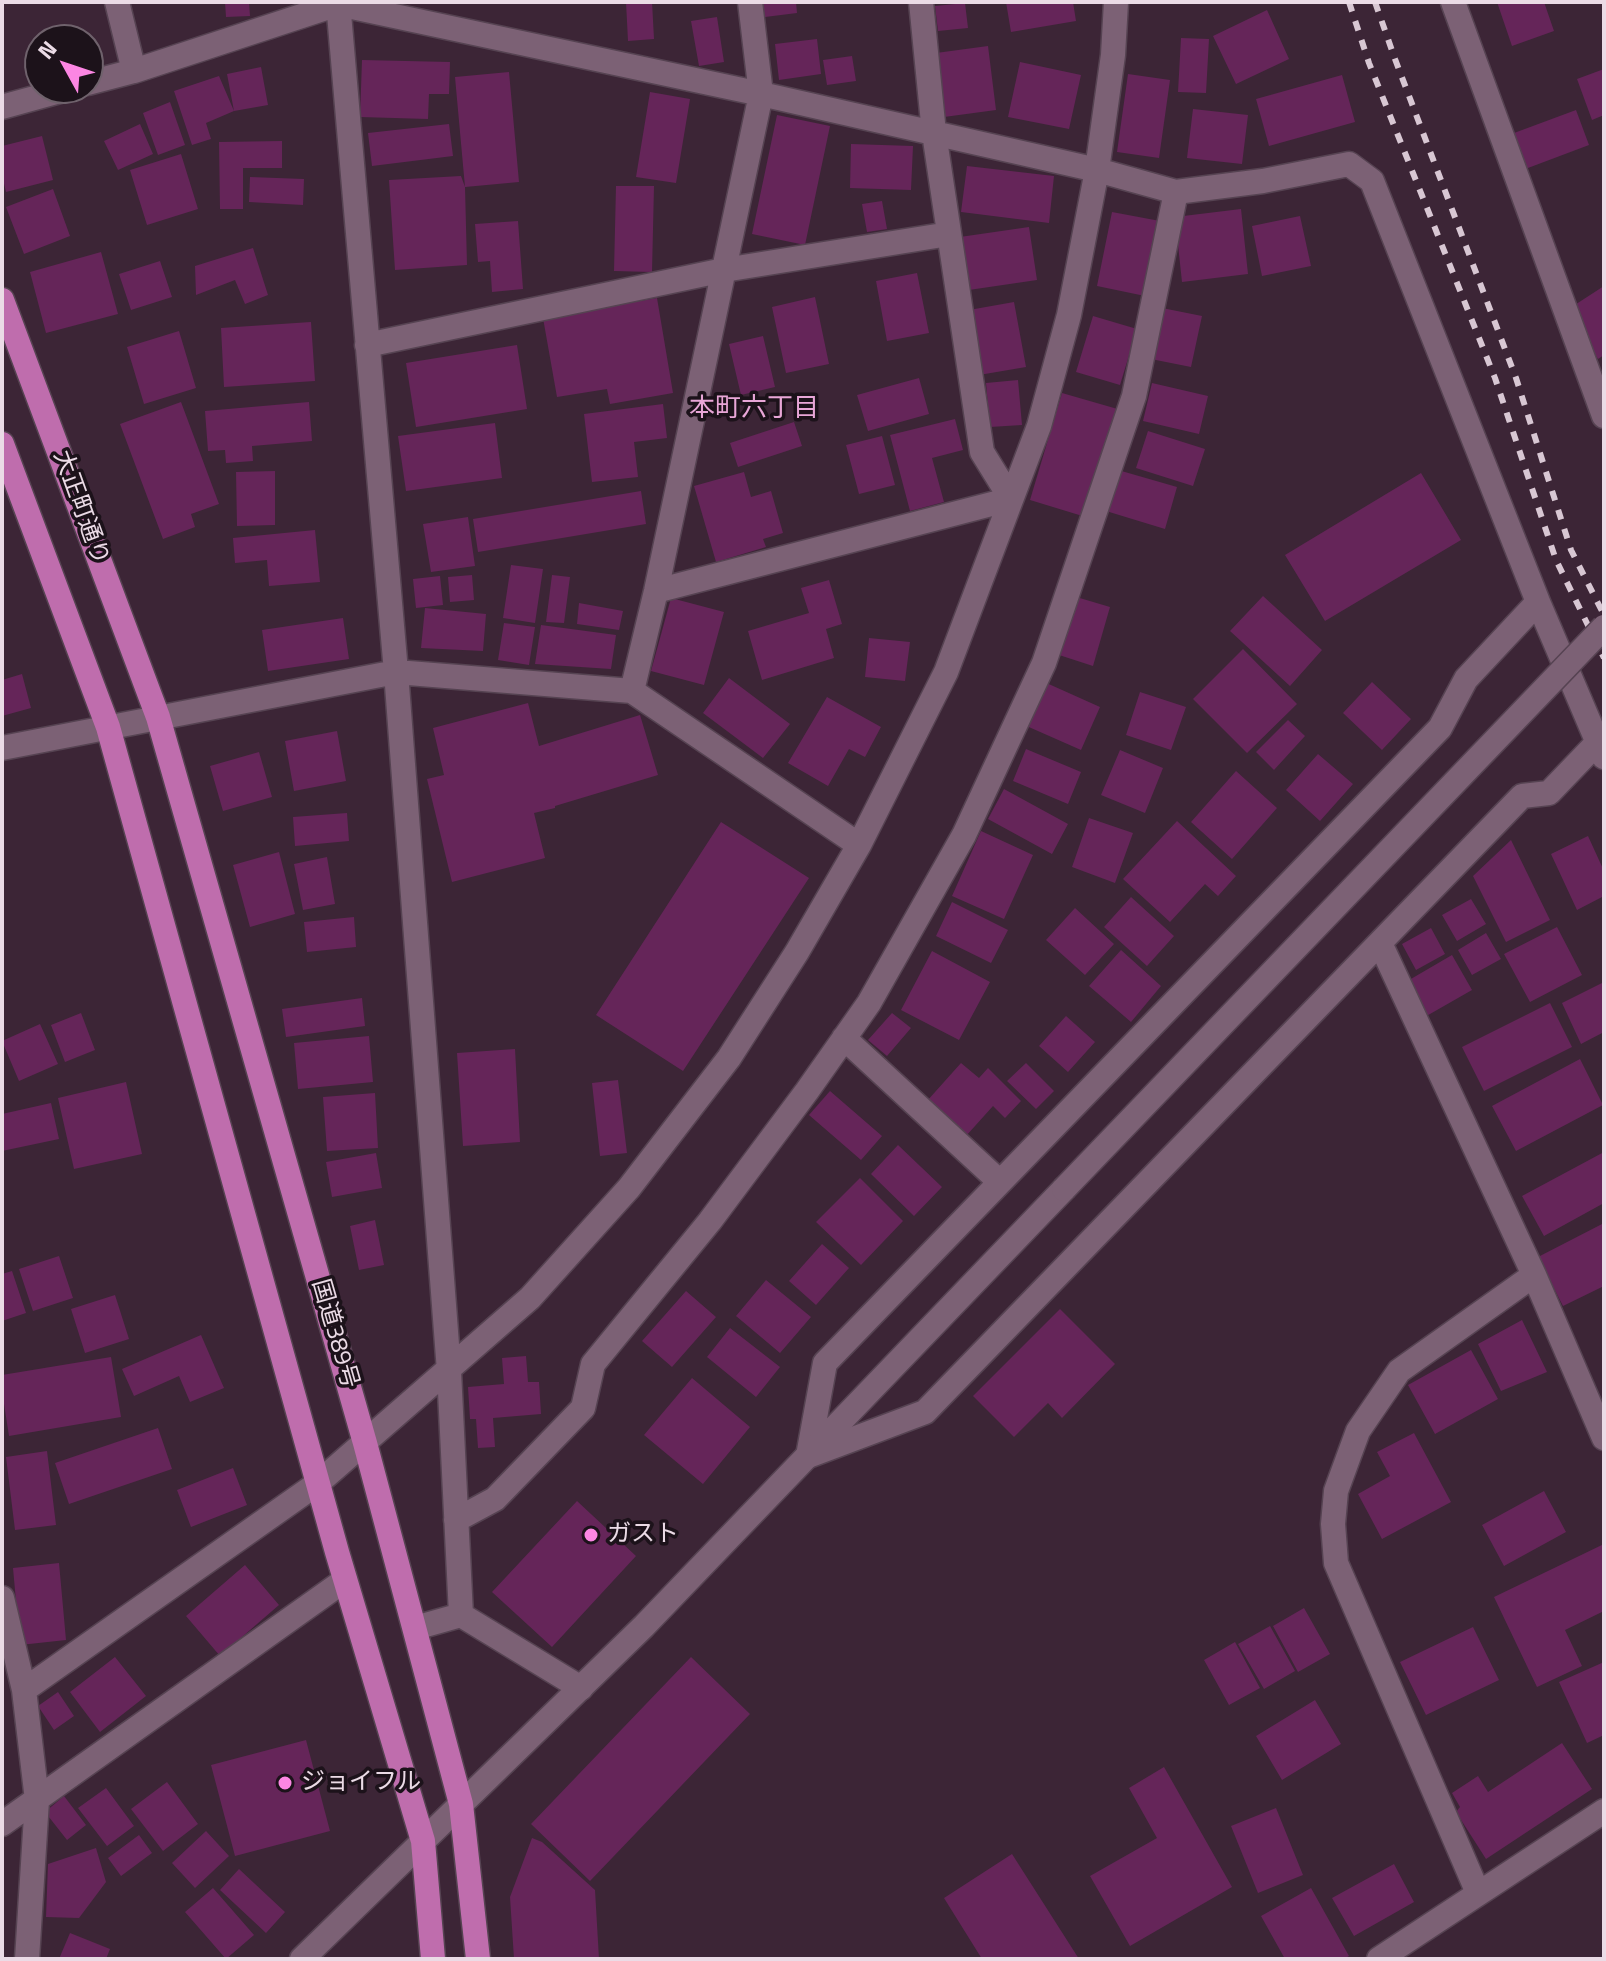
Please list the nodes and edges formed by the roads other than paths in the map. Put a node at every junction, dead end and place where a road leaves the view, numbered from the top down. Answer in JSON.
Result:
{"nodes":[{"id":1,"x":117,"y":2,"type":"edge"},
{"id":2,"x":750,"y":2,"type":"edge"},
{"id":3,"x":921,"y":2,"type":"edge"},
{"id":4,"x":1116,"y":2,"type":"edge"},
{"id":5,"x":1453,"y":2,"type":"edge"},
{"id":6,"x":338,"y":3,"type":"edge"},
{"id":7,"x":134,"y":71,"type":"junction"},
{"id":8,"x":104,"y":79,"type":"edge"},
{"id":9,"x":761,"y":94,"type":"junction"},
{"id":10,"x":24,"y":101,"type":"edge"},
{"id":11,"x":2,"y":107,"type":"edge"},
{"id":12,"x":934,"y":133,"type":"junction"},
{"id":13,"x":1097,"y":170,"type":"junction"},
{"id":14,"x":1176,"y":192,"type":"junction"},
{"id":15,"x":949,"y":234,"type":"junction"},
{"id":16,"x":724,"y":270,"type":"junction"},
{"id":17,"x":2,"y":300,"type":"edge"},
{"id":18,"x":367,"y":345,"type":"junction"},
{"id":19,"x":1604,"y":416,"type":"edge"},
{"id":20,"x":2,"y":444,"type":"edge"},
{"id":21,"x":1011,"y":499,"type":"junction"},
{"id":22,"x":656,"y":591,"type":"junction"},
{"id":23,"x":1538,"y":602,"type":"junction"},
{"id":24,"x":1604,"y":627,"type":"edge"},
{"id":25,"x":396,"y":672,"type":"junction"},
{"id":26,"x":632,"y":691,"type":"junction"},
{"id":27,"x":158,"y":717,"type":"junction"},
{"id":28,"x":108,"y":727,"type":"junction"},
{"id":29,"x":2,"y":748,"type":"edge"},
{"id":30,"x":1601,"y":750,"type":"edge"},
{"id":31,"x":859,"y":845,"type":"junction"},
{"id":32,"x":1380,"y":943,"type":"junction"},
{"id":33,"x":844,"y":1038,"type":"junction"},
{"id":34,"x":1000,"y":1182,"type":"junction"},
{"id":35,"x":1534,"y":1275,"type":"junction"},
{"id":36,"x":449,"y":1371,"type":"junction"},
{"id":37,"x":1604,"y":1438,"type":"edge"},
{"id":38,"x":365,"y":1443,"type":"junction"},
{"id":39,"x":808,"y":1456,"type":"junction"},
{"id":40,"x":318,"y":1483,"type":"junction"},
{"id":41,"x":456,"y":1520,"type":"junction"},
{"id":42,"x":345,"y":1580,"type":"junction"},
{"id":43,"x":2,"y":1598,"type":"edge"},
{"id":44,"x":461,"y":1615,"type":"junction"},
{"id":45,"x":415,"y":1628,"type":"junction"},
{"id":46,"x":2,"y":1675,"type":"edge"},
{"id":47,"x":581,"y":1688,"type":"junction"},
{"id":48,"x":24,"y":1690,"type":"junction"},
{"id":49,"x":37,"y":1800,"type":"junction"},
{"id":50,"x":461,"y":1804,"type":"junction"},
{"id":51,"x":1604,"y":1811,"type":"edge"},
{"id":52,"x":2,"y":1824,"type":"edge"},
{"id":53,"x":423,"y":1841,"type":"junction"},
{"id":54,"x":1478,"y":1893,"type":"junction"},
{"id":55,"x":27,"y":1959,"type":"edge"},
{"id":56,"x":302,"y":1959,"type":"edge"},
{"id":57,"x":433,"y":1959,"type":"edge"},
{"id":58,"x":478,"y":1959,"type":"edge"},
{"id":59,"x":1379,"y":1959,"type":"edge"}],
"edges":[{"from":1,"to":7,"type":"street"},
{"from":2,"to":9,"type":"street"},
{"from":3,"to":12,"type":"street"},
{"from":4,"to":13,"type":"street"},
{"from":5,"to":19,"type":"street"},
{"from":6,"to":7,"type":"street"},
{"from":6,"to":9,"type":"street"},
{"from":6,"to":18,"type":"street"},
{"from":7,"to":8,"type":"street"},
{"from":9,"to":12,"type":"street"},
{"from":9,"to":16,"type":"street"},
{"from":10,"to":11,"type":"street"},
{"from":12,"to":13,"type":"street"},
{"from":12,"to":15,"type":"street"},
{"from":13,"to":14,"type":"street"},
{"from":13,"to":21,"type":"street"},
{"from":14,"to":23,"type":"street"},
{"from":14,"to":33,"type":"street"},
{"from":15,"to":16,"type":"street"},
{"from":15,"to":21,"type":"street"},
{"from":16,"to":18,"type":"street"},
{"from":16,"to":22,"type":"street"},
{"from":17,"to":27,"type":"highway","name":"大正町通り"},
{"from":18,"to":25,"type":"street"},
{"from":20,"to":28,"type":"highway","name":"大正町通り"},
{"from":21,"to":22,"type":"street"},
{"from":21,"to":31,"type":"street"},
{"from":22,"to":26,"type":"street"},
{"from":23,"to":30,"type":"street"},
{"from":23,"to":34,"type":"street"},
{"from":24,"to":39,"type":"street","bridge":true},
{"from":25,"to":26,"type":"street"},
{"from":25,"to":27,"type":"street"},
{"from":25,"to":36,"type":"street"},
{"from":26,"to":31,"type":"street"},
{"from":27,"to":28,"type":"street"},
{"from":27,"to":38,"type":"highway","name":"国道389号"},
{"from":28,"to":29,"type":"street"},
{"from":28,"to":40,"type":"highway"},
{"from":30,"to":32,"type":"street"},
{"from":31,"to":36,"type":"street"},
{"from":32,"to":35,"type":"street"},
{"from":32,"to":39,"type":"street"},
{"from":33,"to":34,"type":"street"},
{"from":33,"to":41,"type":"street"},
{"from":34,"to":39,"type":"street"},
{"from":35,"to":37,"type":"street"},
{"from":35,"to":54,"type":"street"},
{"from":36,"to":38,"type":"street"},
{"from":36,"to":41,"type":"street"},
{"from":38,"to":40,"type":"street"},
{"from":38,"to":45,"type":"highway","name":"国道389号"},
{"from":39,"to":47,"type":"street"},
{"from":40,"to":42,"type":"highway"},
{"from":40,"to":48,"type":"street"},
{"from":41,"to":44,"type":"street"},
{"from":42,"to":49,"type":"street"},
{"from":42,"to":53,"type":"highway"},
{"from":43,"to":48,"type":"street"},
{"from":44,"to":45,"type":"street"},
{"from":44,"to":47,"type":"street"},
{"from":45,"to":50,"type":"highway","name":"国道389号"},
{"from":46,"to":48,"type":"street"},
{"from":47,"to":50,"type":"street"},
{"from":48,"to":49,"type":"street"},
{"from":49,"to":52,"type":"street"},
{"from":49,"to":55,"type":"street"},
{"from":50,"to":53,"type":"street"},
{"from":50,"to":58,"type":"highway","name":"国道389号"},
{"from":51,"to":54,"type":"street"},
{"from":53,"to":56,"type":"street"},
{"from":53,"to":57,"type":"highway"},
{"from":54,"to":59,"type":"street"}]}
